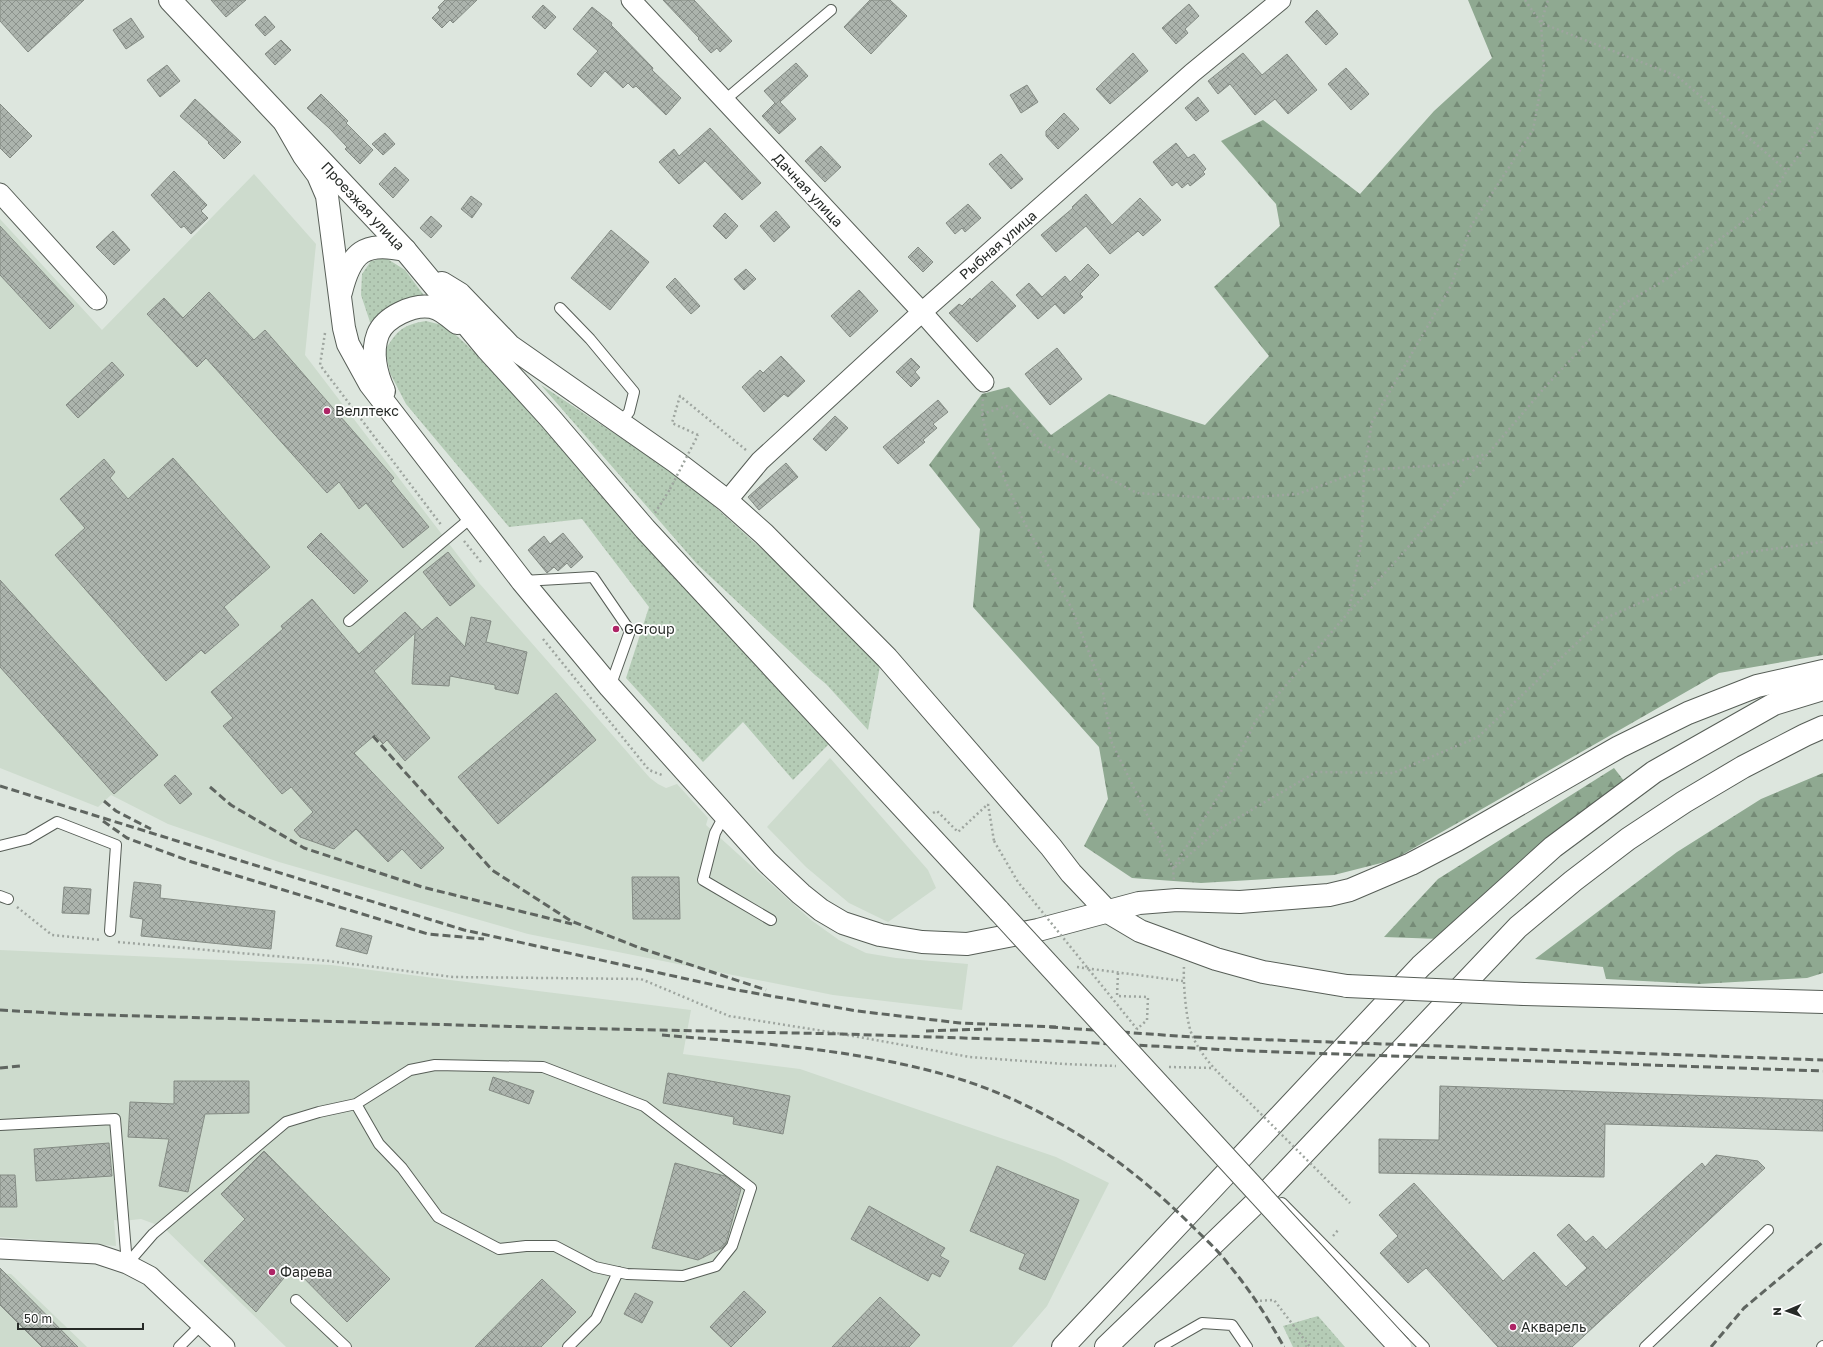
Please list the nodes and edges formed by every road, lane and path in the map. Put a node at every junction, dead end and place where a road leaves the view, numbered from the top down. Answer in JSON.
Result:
{"nodes":[{"id":1,"x":170,"y":0,"type":"edge"},
{"id":2,"x":631,"y":0,"type":"edge"},
{"id":3,"x":1281,"y":0,"type":"edge"},
{"id":4,"x":1525,"y":0,"type":"edge"},
{"id":5,"x":1548,"y":0,"type":"edge"},
{"id":6,"x":831,"y":10,"type":"dead end"},
{"id":7,"x":1541,"y":22,"type":"junction"},
{"id":8,"x":725,"y":100,"type":"junction"},
{"id":9,"x":1823,"y":119,"type":"edge"},
{"id":10,"x":285,"y":123,"type":"junction"},
{"id":11,"x":1787,"y":171,"type":"junction"},
{"id":12,"x":0,"y":193,"type":"edge"},
{"id":13,"x":405,"y":250,"type":"junction"},
{"id":14,"x":421,"y":271,"type":"junction"},
{"id":15,"x":97,"y":300,"type":"dead end"},
{"id":16,"x":339,"y":300,"type":"junction"},
{"id":17,"x":560,"y":308,"type":"dead end"},
{"id":18,"x":922,"y":312,"type":"junction"},
{"id":19,"x":326,"y":328,"type":"dead end"},
{"id":20,"x":487,"y":349,"type":"junction"},
{"id":21,"x":984,"y":382,"type":"joint"},
{"id":22,"x":982,"y":414,"type":"junction"},
{"id":23,"x":395,"y":418,"type":"junction"},
{"id":24,"x":619,"y":424,"type":"junction"},
{"id":25,"x":1486,"y":454,"type":"junction"},
{"id":26,"x":760,"y":461,"type":"junction"},
{"id":27,"x":1364,"y":470,"type":"junction"},
{"id":28,"x":727,"y":502,"type":"junction"},
{"id":29,"x":464,"y":524,"type":"junction"},
{"id":30,"x":645,"y":529,"type":"junction"},
{"id":31,"x":1823,"y":542,"type":"edge"},
{"id":32,"x":485,"y":567,"type":"dead end"},
{"id":33,"x":522,"y":581,"type":"junction"},
{"id":34,"x":1348,"y":613,"type":"junction"},
{"id":35,"x":350,"y":621,"type":"dead end"},
{"id":36,"x":540,"y":635,"type":"dead end"},
{"id":37,"x":1823,"y":671,"type":"edge"},
{"id":38,"x":610,"y":687,"type":"junction"},
{"id":39,"x":1823,"y":689,"type":"edge"},
{"id":40,"x":1823,"y":727,"type":"edge"},
{"id":41,"x":666,"y":776,"type":"dead end"},
{"id":42,"x":938,"y":811,"type":"dead end"},
{"id":43,"x":725,"y":814,"type":"junction"},
{"id":44,"x":0,"y":846,"type":"edge"},
{"id":45,"x":1173,"y":868,"type":"junction"},
{"id":46,"x":4,"y":897,"type":"edge"},
{"id":47,"x":1108,"y":912,"type":"junction"},
{"id":48,"x":771,"y":920,"type":"dead end"},
{"id":49,"x":109,"y":936,"type":"joint"},
{"id":50,"x":115,"y":941,"type":"dead end"},
{"id":51,"x":1074,"y":967,"type":"dead end"},
{"id":52,"x":1118,"y":973,"type":"junction"},
{"id":53,"x":1183,"y":981,"type":"dead end"},
{"id":54,"x":1823,"y":1002,"type":"edge"},
{"id":55,"x":1188,"y":1012,"type":"dead end"},
{"id":56,"x":1137,"y":1029,"type":"junction"},
{"id":57,"x":1118,"y":1040,"type":"junction"},
{"id":58,"x":1120,"y":1066,"type":"dead end"},
{"id":59,"x":1167,"y":1067,"type":"dead end"},
{"id":60,"x":1214,"y":1068,"type":"junction"},
{"id":61,"x":356,"y":1104,"type":"junction"},
{"id":62,"x":0,"y":1125,"type":"edge"},
{"id":63,"x":1269,"y":1190,"type":"junction"},
{"id":64,"x":1350,"y":1203,"type":"dead end"},
{"id":65,"x":1339,"y":1229,"type":"dead end"},
{"id":66,"x":1768,"y":1230,"type":"dead end"},
{"id":67,"x":1331,"y":1238,"type":"dead end"},
{"id":68,"x":0,"y":1249,"type":"edge"},
{"id":69,"x":127,"y":1264,"type":"junction"},
{"id":70,"x":618,"y":1272,"type":"junction"},
{"id":71,"x":296,"y":1300,"type":"dead end"},
{"id":72,"x":1255,"y":1301,"type":"dead end"},
{"id":73,"x":201,"y":1325,"type":"junction"},
{"id":74,"x":1641,"y":1346,"type":"edge"},
{"id":75,"x":179,"y":1347,"type":"edge"},
{"id":76,"x":225,"y":1347,"type":"edge"},
{"id":77,"x":346,"y":1347,"type":"edge"},
{"id":78,"x":568,"y":1347,"type":"edge"},
{"id":79,"x":1063,"y":1347,"type":"edge"},
{"id":80,"x":1106,"y":1347,"type":"edge"},
{"id":81,"x":1160,"y":1347,"type":"edge"},
{"id":82,"x":1247,"y":1347,"type":"edge"},
{"id":83,"x":1310,"y":1347,"type":"edge"},
{"id":84,"x":1400,"y":1347,"type":"edge"},
{"id":85,"x":1424,"y":1347,"type":"edge"}],
"edges":[{"from":1,"to":10,"type":"main road","name":"Проезжая улица"},
{"from":2,"to":8,"type":"street","name":"Дачная улица"},
{"from":3,"to":18,"type":"street","name":"Рыбная улица"},
{"from":4,"to":7,"type":"path"},
{"from":5,"to":7,"type":"path"},
{"from":6,"to":8,"type":"lane"},
{"from":7,"to":11,"type":"path"},
{"from":7,"to":27,"type":"path"},
{"from":8,"to":18,"type":"street","name":"Дачная улица"},
{"from":9,"to":11,"type":"path"},
{"from":10,"to":13,"type":"main road","name":"Проезжая улица"},
{"from":10,"to":16,"type":"main road"},
{"from":11,"to":25,"type":"path"},
{"from":12,"to":15,"type":"street"},
{"from":13,"to":14,"type":"main road","name":"Проезжая улица"},
{"from":13,"to":16,"type":"main road"},
{"from":14,"to":20,"type":"main road","name":"Проезжая улица"},
{"from":14,"to":24,"type":"main road"},
{"from":16,"to":23,"type":"main road"},
{"from":17,"to":24,"type":"lane"},
{"from":18,"to":21,"type":"street","name":"Дачная улица"},
{"from":18,"to":26,"type":"street","name":"Рыбная улица"},
{"from":19,"to":29,"type":"path"},
{"from":20,"to":23,"type":"main road"},
{"from":20,"to":30,"type":"main road","name":"Проезжая улица"},
{"from":21,"to":22,"type":"path"},
{"from":22,"to":27,"type":"path"},
{"from":22,"to":45,"type":"path"},
{"from":23,"to":29,"type":"main road"},
{"from":24,"to":28,"type":"main road"},
{"from":25,"to":27,"type":"path"},
{"from":25,"to":34,"type":"path"},
{"from":26,"to":28,"type":"street","name":"Рыбная улица"},
{"from":26,"to":30,"type":"path","bridge":true},
{"from":27,"to":34,"type":"path"},
{"from":28,"to":47,"type":"main road"},
{"from":29,"to":32,"type":"path"},
{"from":29,"to":33,"type":"main road"},
{"from":29,"to":35,"type":"lane"},
{"from":30,"to":57,"type":"main road","name":"Проезжая улица","bridge":true},
{"from":31,"to":45,"type":"path"},
{"from":33,"to":38,"type":"main road"},
{"from":33,"to":38,"type":"lane"},
{"from":34,"to":45,"type":"path"},
{"from":36,"to":41,"type":"path"},
{"from":37,"to":47,"type":"main road"},
{"from":38,"to":43,"type":"main road"},
{"from":39,"to":79,"type":"main road"},
{"from":40,"to":63,"type":"main road"},
{"from":42,"to":56,"type":"path","bridge":true},
{"from":43,"to":47,"type":"main road"},
{"from":43,"to":48,"type":"lane"},
{"from":44,"to":49,"type":"lane"},
{"from":46,"to":49,"type":"path"},
{"from":47,"to":54,"type":"main road","bridge":true},
{"from":50,"to":58,"type":"path"},
{"from":51,"to":52,"type":"path"},
{"from":52,"to":53,"type":"path"},
{"from":52,"to":56,"type":"path"},
{"from":55,"to":60,"type":"path"},
{"from":56,"to":57,"type":"path"},
{"from":57,"to":84,"type":"main road","name":"Проезжая улица","bridge":true},
{"from":59,"to":60,"type":"path"},
{"from":60,"to":64,"type":"path","bridge":true},
{"from":61,"to":69,"type":"lane"},
{"from":61,"to":70,"type":"lane"},
{"from":61,"to":70,"type":"lane"},
{"from":62,"to":69,"type":"lane"},
{"from":63,"to":80,"type":"main road"},
{"from":63,"to":85,"type":"lane"},
{"from":65,"to":67,"type":"path"},
{"from":66,"to":74,"type":"lane"},
{"from":68,"to":69,"type":"street"},
{"from":69,"to":73,"type":"street"},
{"from":70,"to":78,"type":"lane"},
{"from":71,"to":77,"type":"lane"},
{"from":72,"to":83,"type":"path"},
{"from":73,"to":75,"type":"lane"},
{"from":73,"to":76,"type":"street"},
{"from":81,"to":82,"type":"lane"}]}
